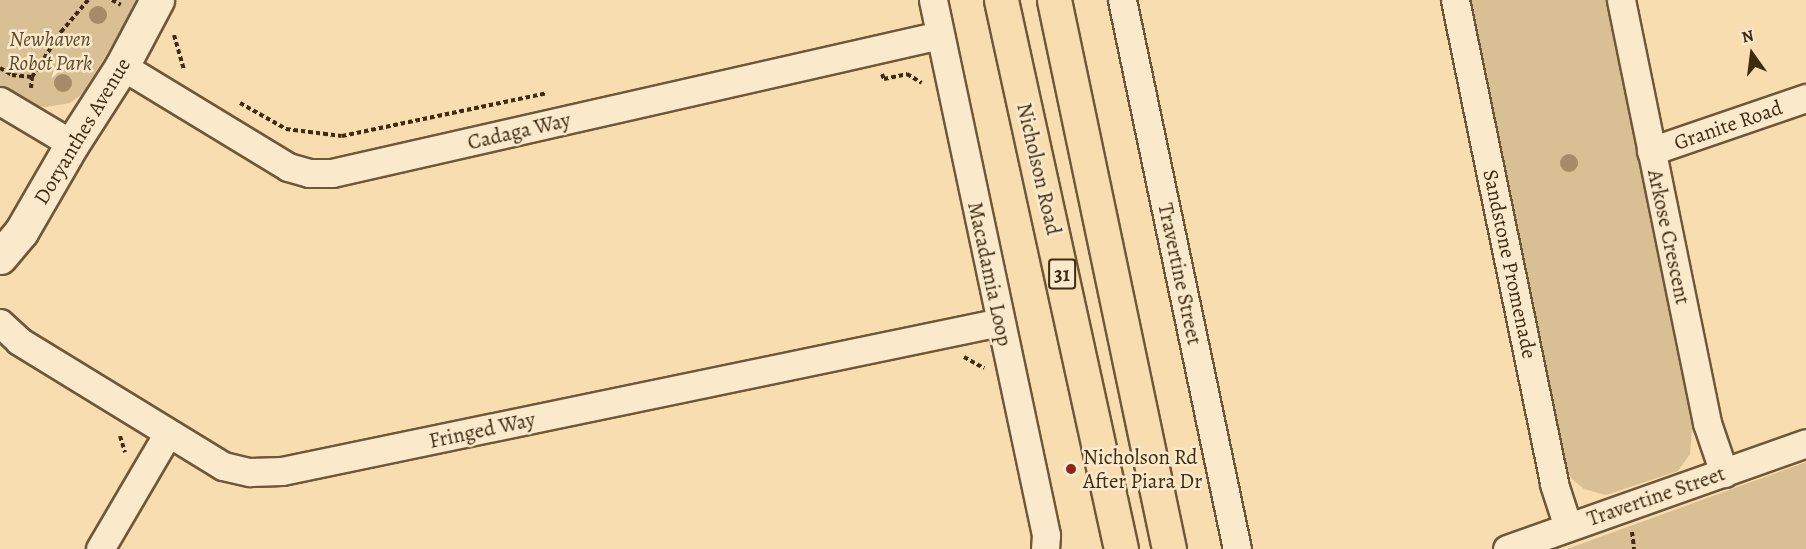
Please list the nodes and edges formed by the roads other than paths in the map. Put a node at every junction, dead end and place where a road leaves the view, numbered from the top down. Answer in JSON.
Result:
{"nodes":[{"id":1,"x":933,"y":0,"type":"edge"},
{"id":2,"x":1001,"y":0,"type":"edge"},
{"id":3,"x":1054,"y":0,"type":"edge"},
{"id":4,"x":1122,"y":0,"type":"edge"},
{"id":5,"x":1455,"y":0,"type":"edge"},
{"id":6,"x":1621,"y":0,"type":"edge"},
{"id":7,"x":165,"y":13,"type":"edge"},
{"id":8,"x":940,"y":35,"type":"junction"},
{"id":9,"x":122,"y":66,"type":"junction"},
{"id":10,"x":1806,"y":98,"type":"edge"},
{"id":11,"x":0,"y":101,"type":"edge"},
{"id":12,"x":72,"y":144,"type":"junction"},
{"id":13,"x":1651,"y":152,"type":"junction"},
{"id":14,"x":0,"y":257,"type":"edge"},
{"id":15,"x":1000,"y":322,"type":"junction"},
{"id":16,"x":0,"y":323,"type":"edge"},
{"id":17,"x":168,"y":433,"type":"junction"},
{"id":18,"x":1806,"y":443,"type":"edge"},
{"id":19,"x":1724,"y":472,"type":"junction"},
{"id":20,"x":1568,"y":527,"type":"junction"},
{"id":21,"x":100,"y":549,"type":"edge"},
{"id":22,"x":1045,"y":549,"type":"edge"},
{"id":23,"x":1121,"y":549,"type":"edge"},
{"id":24,"x":1169,"y":549,"type":"edge"},
{"id":25,"x":1237,"y":549,"type":"edge"},
{"id":26,"x":1507,"y":549,"type":"edge"}],
"edges":[{"from":1,"to":8,"type":"street","name":"Macadamia Loop"},
{"from":2,"to":23,"type":"main road","name":"Nicholson Road","number":"31"},
{"from":3,"to":24,"type":"main road","number":"31"},
{"from":4,"to":25,"type":"street","name":"Travertine Street"},
{"from":5,"to":20,"type":"street","name":"Sandstone Promenade"},
{"from":6,"to":13,"type":"street","name":"Arkose Crescent"},
{"from":7,"to":9,"type":"street","name":"Doryanthes Avenue"},
{"from":8,"to":9,"type":"street","name":"Cadaga Way"},
{"from":8,"to":15,"type":"street","name":"Macadamia Loop"},
{"from":9,"to":12,"type":"street","name":"Doryanthes Avenue"},
{"from":10,"to":13,"type":"street","name":"Granite Road"},
{"from":11,"to":12,"type":"street"},
{"from":12,"to":14,"type":"street","name":"Doryanthes Avenue"},
{"from":13,"to":19,"type":"street","name":"Arkose Crescent"},
{"from":15,"to":17,"type":"street","name":"Fringed Way"},
{"from":15,"to":22,"type":"street","name":"Macadamia Loop"},
{"from":16,"to":17,"type":"street","name":"Fringed Way"},
{"from":17,"to":21,"type":"street"},
{"from":18,"to":19,"type":"street","name":"Travertine Street"},
{"from":19,"to":20,"type":"street","name":"Travertine Street"},
{"from":20,"to":26,"type":"street","name":"Travertine Street"}]}
